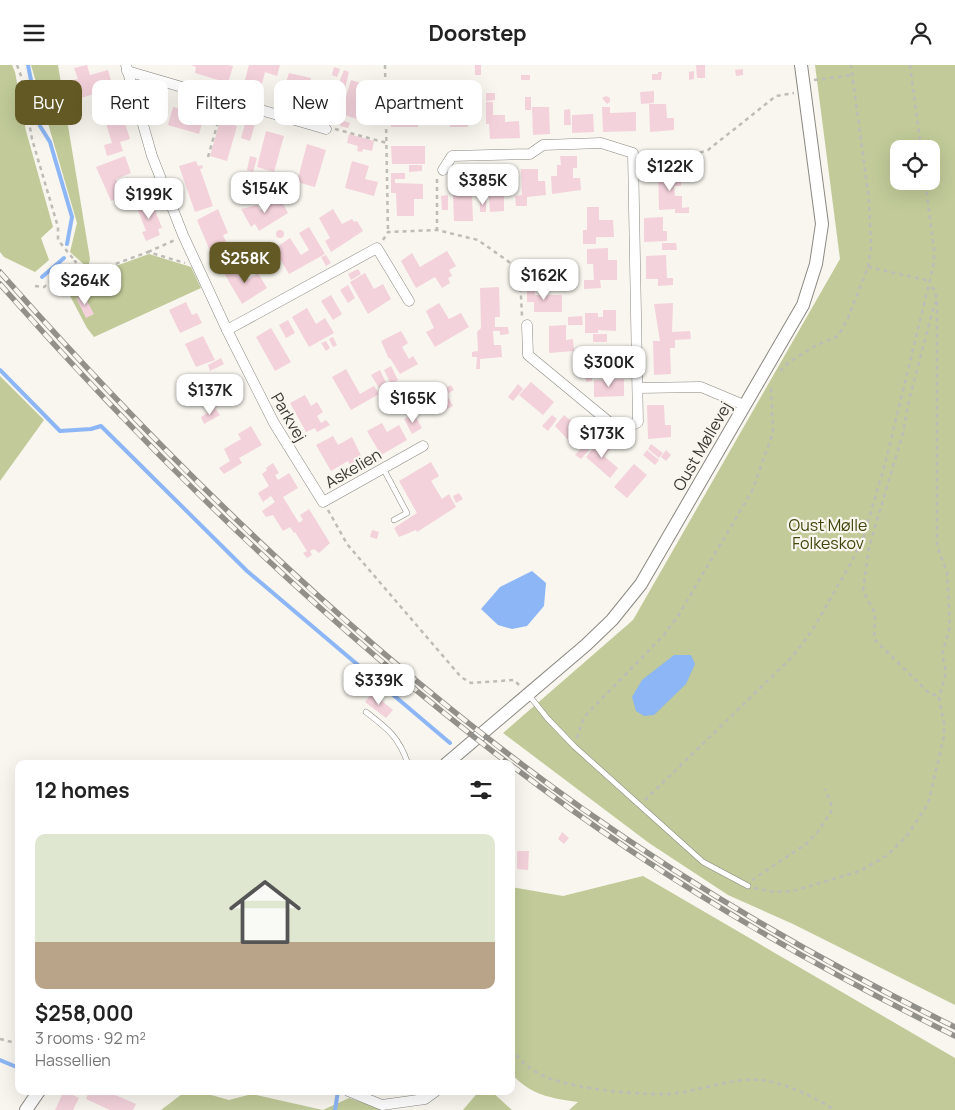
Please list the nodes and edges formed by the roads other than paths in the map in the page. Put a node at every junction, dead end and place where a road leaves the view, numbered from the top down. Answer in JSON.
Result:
{"nodes":[{"id":1,"x":801,"y":65,"type":"edge"},
{"id":2,"x":126,"y":68,"type":"edge"},
{"id":3,"x":326,"y":129,"type":"road end"},
{"id":4,"x":443,"y":170,"type":"road end"},
{"id":5,"x":409,"y":301,"type":"dead end"},
{"id":6,"x":527,"y":325,"type":"road end"},
{"id":7,"x":227,"y":330,"type":"junction"},
{"id":8,"x":638,"y":388,"type":"junction"},
{"id":9,"x":744,"y":405,"type":"junction"},
{"id":10,"x":422,"y":446,"type":"dead end"},
{"id":11,"x":383,"y":469,"type":"junction"},
{"id":12,"x":323,"y":502,"type":"joint"},
{"id":13,"x":394,"y":519,"type":"dead end"},
{"id":14,"x":528,"y":694,"type":"junction"},
{"id":15,"x":366,"y":712,"type":"dead end"},
{"id":16,"x":406,"y":760,"type":"edge"},
{"id":17,"x":451,"y":760,"type":"edge"},
{"id":18,"x":748,"y":886,"type":"road end"},
{"id":19,"x":36,"y":1095,"type":"edge"},
{"id":20,"x":356,"y":1095,"type":"edge"},
{"id":21,"x":430,"y":1095,"type":"edge"},
{"id":22,"x":26,"y":1110,"type":"edge"}],
"edges":[{"from":1,"to":9,"type":"street","name":"Oust Møllevej"},
{"from":2,"to":3,"type":"street"},
{"from":2,"to":7,"type":"street","name":"Parkvej"},
{"from":4,"to":8,"type":"street"},
{"from":5,"to":7,"type":"street"},
{"from":6,"to":8,"type":"street"},
{"from":7,"to":12,"type":"street","name":"Parkvej"},
{"from":8,"to":9,"type":"street"},
{"from":9,"to":14,"type":"street","name":"Oust Møllevej"},
{"from":10,"to":11,"type":"street","name":"Askelien"},
{"from":11,"to":12,"type":"street","name":"Askelien"},
{"from":11,"to":13,"type":"lane"},
{"from":14,"to":17,"type":"street","name":"Oust Møllevej"},
{"from":14,"to":18,"type":"lane"},
{"from":15,"to":16,"type":"lane"},
{"from":19,"to":22,"type":"street"},
{"from":20,"to":21,"type":"street"}]}
